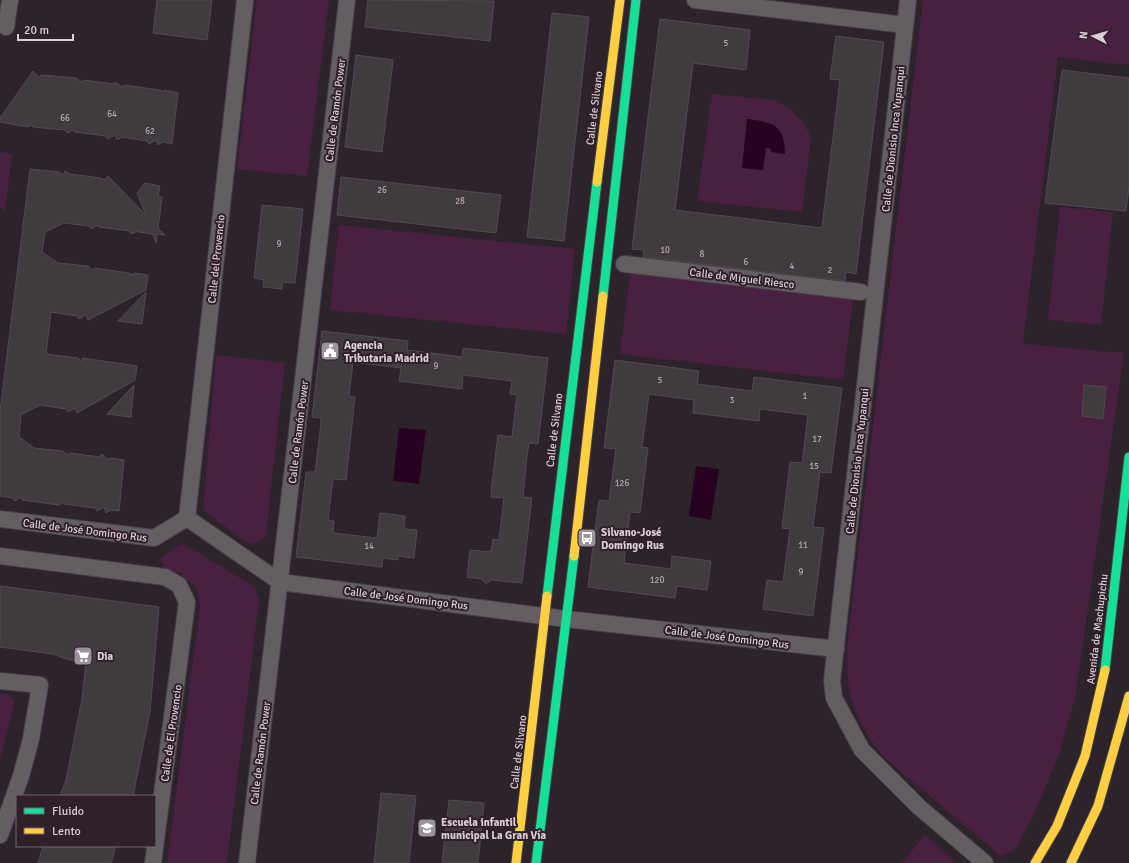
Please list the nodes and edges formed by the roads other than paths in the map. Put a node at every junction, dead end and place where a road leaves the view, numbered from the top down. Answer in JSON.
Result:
{"nodes":[{"id":1,"x":10,"y":0,"type":"edge"},
{"id":2,"x":245,"y":0,"type":"edge"},
{"id":3,"x":347,"y":0,"type":"edge"},
{"id":4,"x":620,"y":0,"type":"edge"},
{"id":5,"x":636,"y":0,"type":"edge"},
{"id":6,"x":695,"y":0,"type":"edge"},
{"id":7,"x":908,"y":0,"type":"edge"},
{"id":8,"x":905,"y":25,"type":"junction"},
{"id":9,"x":6,"y":27,"type":"dead end"},
{"id":10,"x":624,"y":264,"type":"dead end"},
{"id":11,"x":861,"y":292,"type":"dead end"},
{"id":12,"x":1129,"y":457,"type":"edge"},
{"id":13,"x":187,"y":518,"type":"junction"},
{"id":14,"x":0,"y":519,"type":"edge"},
{"id":15,"x":0,"y":556,"type":"edge"},
{"id":16,"x":280,"y":582,"type":"junction"},
{"id":17,"x":545,"y":615,"type":"junction"},
{"id":18,"x":566,"y":618,"type":"junction"},
{"id":19,"x":836,"y":650,"type":"junction"},
{"id":20,"x":0,"y":681,"type":"edge"},
{"id":21,"x":1129,"y":696,"type":"edge"},
{"id":22,"x":0,"y":835,"type":"edge"},
{"id":23,"x":156,"y":840,"type":"edge"},
{"id":24,"x":155,"y":847,"type":"edge"},
{"id":25,"x":153,"y":863,"type":"edge"},
{"id":26,"x":247,"y":863,"type":"edge"},
{"id":27,"x":516,"y":863,"type":"edge"},
{"id":28,"x":536,"y":863,"type":"edge"},
{"id":29,"x":985,"y":863,"type":"edge"},
{"id":30,"x":1035,"y":863,"type":"edge"},
{"id":31,"x":1071,"y":863,"type":"edge"}],
"edges":[{"from":1,"to":9,"type":"street"},
{"from":2,"to":13,"type":"street","name":"Calle del Provencio"},
{"from":3,"to":16,"type":"street","name":"Calle de Ramón Power"},
{"from":4,"to":17,"type":"street","name":"Calle de Silvano"},
{"from":5,"to":18,"type":"street"},
{"from":6,"to":8,"type":"street"},
{"from":7,"to":8,"type":"street","name":"Calle de Dionisio Inca Yupanqui"},
{"from":8,"to":19,"type":"street","name":"Calle de Dionisio Inca Yupanqui"},
{"from":10,"to":11,"type":"street","name":"Calle de Miguel Riesco"},
{"from":12,"to":30,"type":"street","name":"Avenida de Machupichu"},
{"from":13,"to":14,"type":"street","name":"Calle de José Domingo Rus"},
{"from":13,"to":16,"type":"street","name":"Calle de José Domingo Rus"},
{"from":15,"to":23,"type":"street","name":"Calle de El Provencio"},
{"from":16,"to":17,"type":"street","name":"Calle de José Domingo Rus"},
{"from":16,"to":26,"type":"street","name":"Calle de Ramón Power"},
{"from":17,"to":18,"type":"street","name":"Calle de José Domingo Rus"},
{"from":17,"to":27,"type":"street","name":"Calle de Silvano"},
{"from":18,"to":19,"type":"street","name":"Calle de José Domingo Rus"},
{"from":18,"to":28,"type":"street"},
{"from":19,"to":29,"type":"street","name":"Calle de Dionisio Inca Yupanqui"},
{"from":20,"to":22,"type":"street"},
{"from":21,"to":31,"type":"street"},
{"from":24,"to":25,"type":"street","name":"Calle de El Provencio"}]}
